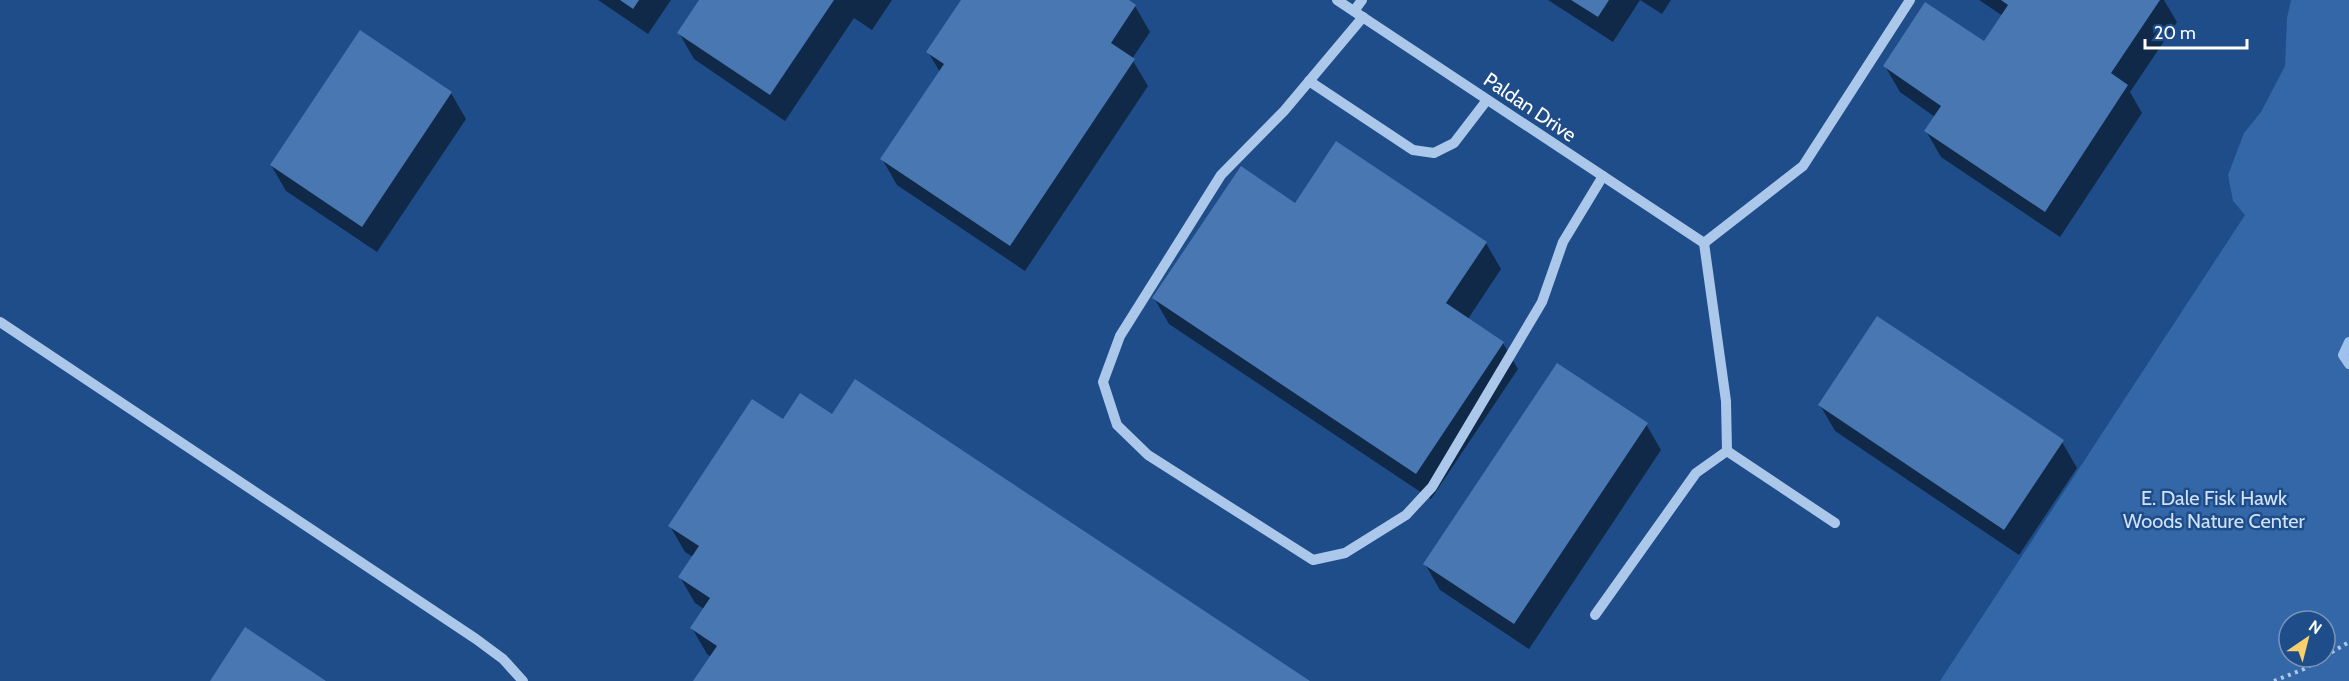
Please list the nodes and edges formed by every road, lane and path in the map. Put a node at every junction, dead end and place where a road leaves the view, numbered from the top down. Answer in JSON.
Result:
{"nodes":[{"id":1,"x":1337,"y":0,"type":"edge"},
{"id":2,"x":1362,"y":0,"type":"edge"},
{"id":3,"x":1910,"y":0,"type":"edge"},
{"id":4,"x":1358,"y":14,"type":"junction"},
{"id":5,"x":1310,"y":81,"type":"junction"},
{"id":6,"x":1487,"y":100,"type":"junction"},
{"id":7,"x":1603,"y":176,"type":"junction"},
{"id":8,"x":1704,"y":243,"type":"junction"},
{"id":9,"x":0,"y":322,"type":"edge"},
{"id":10,"x":1727,"y":451,"type":"junction"},
{"id":11,"x":1835,"y":523,"type":"dead end"},
{"id":12,"x":1595,"y":615,"type":"dead end"},
{"id":13,"x":2304,"y":669,"type":"edge"},
{"id":14,"x":523,"y":681,"type":"edge"},
{"id":15,"x":2274,"y":681,"type":"edge"}],
"edges":[{"from":1,"to":4,"type":"street","name":"Paldan Drive"},
{"from":2,"to":4,"type":"street"},
{"from":3,"to":8,"type":"street"},
{"from":4,"to":5,"type":"street"},
{"from":4,"to":6,"type":"street","name":"Paldan Drive"},
{"from":5,"to":6,"type":"street"},
{"from":5,"to":7,"type":"street"},
{"from":6,"to":7,"type":"street","name":"Paldan Drive"},
{"from":7,"to":8,"type":"street","name":"Paldan Drive"},
{"from":8,"to":10,"type":"street"},
{"from":9,"to":14,"type":"street"},
{"from":10,"to":11,"type":"street"},
{"from":10,"to":12,"type":"street"},
{"from":13,"to":15,"type":"path"}]}
